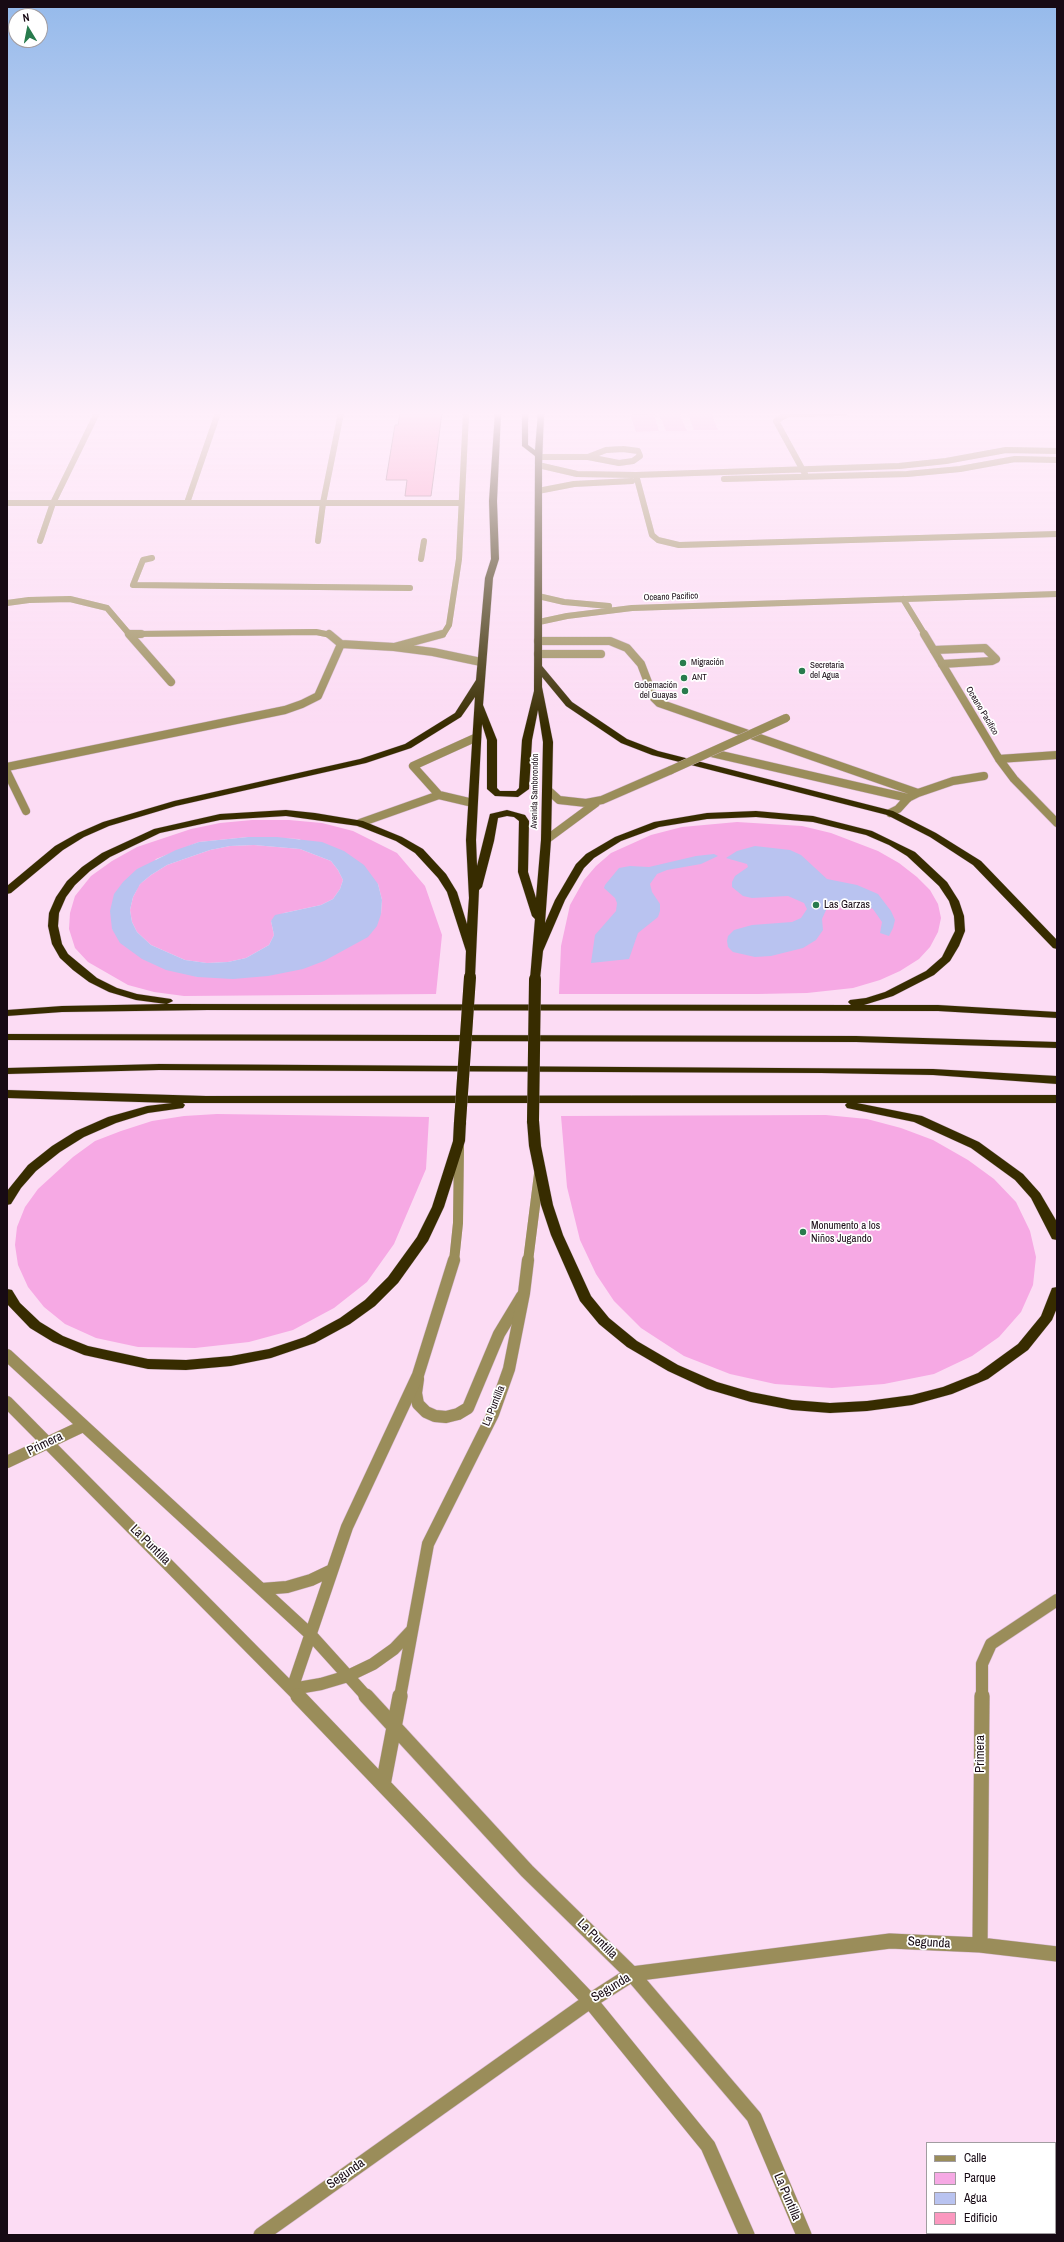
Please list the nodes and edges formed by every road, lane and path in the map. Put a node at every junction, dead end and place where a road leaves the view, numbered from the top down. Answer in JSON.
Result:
{"nodes":[{"id":1,"x":48,"y":518,"type":"edge"},
{"id":2,"x":321,"y":518,"type":"edge"},
{"id":3,"x":461,"y":518,"type":"edge"},
{"id":4,"x":494,"y":518,"type":"edge"},
{"id":5,"x":538,"y":518,"type":"edge"},
{"id":6,"x":648,"y":518,"type":"edge"},
{"id":7,"x":1057,"y":534,"type":"edge"},
{"id":8,"x":40,"y":541,"type":"dead end"},
{"id":9,"x":318,"y":541,"type":"dead end"},
{"id":10,"x":424,"y":541,"type":"dead end"},
{"id":11,"x":152,"y":558,"type":"dead end"},
{"id":12,"x":421,"y":559,"type":"dead end"},
{"id":13,"x":410,"y":588,"type":"dead end"},
{"id":14,"x":1057,"y":594,"type":"edge"},
{"id":15,"x":538,"y":596,"type":"junction"},
{"id":16,"x":903,"y":599,"type":"junction"},
{"id":17,"x":7,"y":603,"type":"edge"},
{"id":18,"x":632,"y":608,"type":"junction"},
{"id":19,"x":539,"y":622,"type":"junction"},
{"id":20,"x":130,"y":634,"type":"junction"},
{"id":21,"x":538,"y":641,"type":"junction"},
{"id":22,"x":341,"y":644,"type":"junction"},
{"id":23,"x":394,"y":647,"type":"junction"},
{"id":24,"x":934,"y":650,"type":"junction"},
{"id":25,"x":538,"y":654,"type":"junction"},
{"id":26,"x":601,"y":654,"type":"dead end"},
{"id":27,"x":942,"y":664,"type":"junction"},
{"id":28,"x":538,"y":666,"type":"junction"},
{"id":29,"x":481,"y":667,"type":"junction"},
{"id":30,"x":171,"y":682,"type":"dead end"},
{"id":31,"x":538,"y":687,"type":"junction"},
{"id":32,"x":479,"y":703,"type":"junction"},
{"id":33,"x":786,"y":718,"type":"dead end"},
{"id":34,"x":477,"y":737,"type":"junction"},
{"id":35,"x":712,"y":753,"type":"junction"},
{"id":36,"x":1057,"y":755,"type":"edge"},
{"id":37,"x":999,"y":759,"type":"junction"},
{"id":38,"x":7,"y":768,"type":"edge"},
{"id":39,"x":7,"y":772,"type":"edge"},
{"id":40,"x":984,"y":776,"type":"dead end"},
{"id":41,"x":548,"y":790,"type":"junction"},
{"id":42,"x":918,"y":793,"type":"junction"},
{"id":43,"x":439,"y":795,"type":"junction"},
{"id":44,"x":908,"y":798,"type":"junction"},
{"id":45,"x":602,"y":800,"type":"junction"},
{"id":46,"x":473,"y":803,"type":"junction"},
{"id":47,"x":26,"y":812,"type":"dead end"},
{"id":48,"x":890,"y":812,"type":"junction"},
{"id":49,"x":360,"y":823,"type":"junction"},
{"id":50,"x":1057,"y":823,"type":"edge"},
{"id":51,"x":546,"y":840,"type":"junction"},
{"id":52,"x":7,"y":891,"type":"edge"},
{"id":53,"x":474,"y":898,"type":"junction"},
{"id":54,"x":538,"y":921,"type":"junction"},
{"id":55,"x":1057,"y":946,"type":"edge"},
{"id":56,"x":470,"y":949,"type":"junction"},
{"id":57,"x":538,"y":950,"type":"junction"},
{"id":58,"x":208,"y":1007,"type":"junction"},
{"id":59,"x":771,"y":1008,"type":"junction"},
{"id":60,"x":7,"y":1013,"type":"edge"},
{"id":61,"x":1057,"y":1015,"type":"edge"},
{"id":62,"x":7,"y":1037,"type":"edge"},
{"id":63,"x":1057,"y":1045,"type":"edge"},
{"id":64,"x":7,"y":1071,"type":"edge"},
{"id":65,"x":1057,"y":1080,"type":"edge"},
{"id":66,"x":7,"y":1094,"type":"edge"},
{"id":67,"x":1057,"y":1099,"type":"edge"},
{"id":68,"x":206,"y":1100,"type":"junction"},
{"id":69,"x":800,"y":1101,"type":"junction"},
{"id":70,"x":459,"y":1141,"type":"junction"},
{"id":71,"x":539,"y":1169,"type":"junction"},
{"id":72,"x":7,"y":1201,"type":"edge"},
{"id":73,"x":1057,"y":1236,"type":"edge"},
{"id":74,"x":1057,"y":1291,"type":"edge"},
{"id":75,"x":7,"y":1293,"type":"edge"},
{"id":76,"x":524,"y":1293,"type":"junction"},
{"id":77,"x":7,"y":1355,"type":"edge"},
{"id":78,"x":418,"y":1375,"type":"junction"},
{"id":79,"x":7,"y":1402,"type":"edge"},
{"id":80,"x":83,"y":1426,"type":"junction"},
{"id":81,"x":49,"y":1442,"type":"junction"},
{"id":82,"x":7,"y":1462,"type":"edge"},
{"id":83,"x":332,"y":1570,"type":"junction"},
{"id":84,"x":262,"y":1590,"type":"junction"},
{"id":85,"x":1057,"y":1600,"type":"edge"},
{"id":86,"x":412,"y":1632,"type":"junction"},
{"id":87,"x":311,"y":1635,"type":"junction"},
{"id":88,"x":348,"y":1676,"type":"junction"},
{"id":89,"x":292,"y":1689,"type":"junction"},
{"id":90,"x":394,"y":1726,"type":"junction"},
{"id":91,"x":383,"y":1785,"type":"junction"},
{"id":92,"x":980,"y":1945,"type":"junction"},
{"id":93,"x":1057,"y":1954,"type":"edge"},
{"id":94,"x":632,"y":1974,"type":"junction"},
{"id":95,"x":590,"y":2001,"type":"junction"},
{"id":96,"x":261,"y":2235,"type":"edge"},
{"id":97,"x":747,"y":2235,"type":"edge"},
{"id":98,"x":804,"y":2235,"type":"edge"}],
"edges":[{"from":1,"to":8,"type":"street"},
{"from":2,"to":9,"type":"street"},
{"from":3,"to":23,"type":"street"},
{"from":4,"to":29,"type":"highway"},
{"from":5,"to":15,"type":"highway","name":"Avenida Samborondón"},
{"from":6,"to":7,"type":"street"},
{"from":10,"to":12,"type":"street"},
{"from":11,"to":13,"type":"street"},
{"from":14,"to":16,"type":"street","name":"Oceano Pacifico"},
{"from":15,"to":18,"type":"street","name":"Oceano Pacifico"},
{"from":15,"to":19,"type":"highway","name":"Avenida Samborondón"},
{"from":16,"to":18,"type":"street","name":"Oceano Pacifico"},
{"from":16,"to":24,"type":"street","name":"Oceano Pacifico"},
{"from":17,"to":20,"type":"street"},
{"from":18,"to":19,"type":"street","name":"Oceano Pacifico"},
{"from":19,"to":21,"type":"highway","name":"Avenida Samborondón"},
{"from":20,"to":22,"type":"street"},
{"from":20,"to":30,"type":"street"},
{"from":21,"to":25,"type":"highway","name":"Avenida Samborondón"},
{"from":21,"to":42,"type":"street"},
{"from":22,"to":23,"type":"street"},
{"from":22,"to":38,"type":"street"},
{"from":23,"to":29,"type":"street"},
{"from":24,"to":27,"type":"street","name":"Oceano Pacifico"},
{"from":24,"to":27,"type":"street"},
{"from":25,"to":26,"type":"street"},
{"from":25,"to":28,"type":"highway","name":"Avenida Samborondón"},
{"from":27,"to":37,"type":"street","name":"Oceano Pacifico"},
{"from":28,"to":31,"type":"highway","name":"Avenida Samborondón"},
{"from":28,"to":48,"type":"highway"},
{"from":29,"to":32,"type":"highway"},
{"from":29,"to":52,"type":"highway"},
{"from":31,"to":32,"type":"highway"},
{"from":31,"to":41,"type":"highway","name":"Avenida Samborondón"},
{"from":32,"to":34,"type":"highway"},
{"from":33,"to":35,"type":"street","bridge":true},
{"from":34,"to":43,"type":"street"},
{"from":34,"to":46,"type":"highway"},
{"from":35,"to":44,"type":"street"},
{"from":35,"to":45,"type":"street","bridge":true},
{"from":36,"to":37,"type":"street"},
{"from":37,"to":50,"type":"street","name":"Oceano Pacifico"},
{"from":39,"to":47,"type":"street"},
{"from":40,"to":42,"type":"street"},
{"from":41,"to":45,"type":"street"},
{"from":41,"to":51,"type":"highway","name":"Avenida Samborondón"},
{"from":42,"to":44,"type":"street"},
{"from":43,"to":46,"type":"street"},
{"from":43,"to":49,"type":"street"},
{"from":44,"to":48,"type":"street"},
{"from":45,"to":51,"type":"street"},
{"from":46,"to":53,"type":"highway"},
{"from":48,"to":55,"type":"highway"},
{"from":49,"to":56,"type":"highway"},
{"from":49,"to":58,"type":"highway"},
{"from":51,"to":54,"type":"highway","name":"Avenida Samborondón"},
{"from":53,"to":54,"type":"highway"},
{"from":53,"to":56,"type":"highway"},
{"from":54,"to":57,"type":"highway","name":"Avenida Samborondón"},
{"from":56,"to":70,"type":"highway","bridge":true},
{"from":57,"to":59,"type":"highway"},
{"from":57,"to":71,"type":"highway","name":"Avenida Samborondón","bridge":true},
{"from":58,"to":59,"type":"highway"},
{"from":58,"to":60,"type":"highway"},
{"from":59,"to":61,"type":"highway"},
{"from":62,"to":63,"type":"highway"},
{"from":64,"to":65,"type":"highway"},
{"from":66,"to":68,"type":"highway"},
{"from":67,"to":69,"type":"highway"},
{"from":68,"to":69,"type":"highway"},
{"from":68,"to":72,"type":"highway"},
{"from":69,"to":73,"type":"highway"},
{"from":70,"to":75,"type":"highway"},
{"from":70,"to":78,"type":"street"},
{"from":71,"to":74,"type":"highway","name":"Avenida Samborondón"},
{"from":71,"to":76,"type":"street","name":"La Puntilla"},
{"from":76,"to":78,"type":"street"},
{"from":76,"to":86,"type":"street","name":"La Puntilla"},
{"from":77,"to":80,"type":"street","name":"La Puntilla"},
{"from":78,"to":83,"type":"street"},
{"from":79,"to":81,"type":"street","name":"La Puntilla"},
{"from":80,"to":81,"type":"street","name":"Primera"},
{"from":80,"to":84,"type":"street","name":"La Puntilla"},
{"from":81,"to":82,"type":"street","name":"Primera"},
{"from":81,"to":89,"type":"street","name":"La Puntilla"},
{"from":83,"to":84,"type":"street"},
{"from":83,"to":87,"type":"street"},
{"from":84,"to":87,"type":"street","name":"La Puntilla"},
{"from":85,"to":92,"type":"street","name":"Primera"},
{"from":86,"to":88,"type":"street"},
{"from":86,"to":90,"type":"street","name":"La Puntilla"},
{"from":87,"to":88,"type":"street","name":"La Puntilla"},
{"from":87,"to":89,"type":"street"},
{"from":88,"to":89,"type":"street"},
{"from":88,"to":90,"type":"street","name":"La Puntilla"},
{"from":89,"to":91,"type":"street","name":"La Puntilla"},
{"from":90,"to":91,"type":"street","name":"La Puntilla"},
{"from":90,"to":94,"type":"street","name":"La Puntilla"},
{"from":91,"to":95,"type":"street","name":"La Puntilla"},
{"from":92,"to":93,"type":"street","name":"Segunda"},
{"from":92,"to":94,"type":"street","name":"Segunda"},
{"from":94,"to":95,"type":"street","name":"Segunda"},
{"from":94,"to":98,"type":"street","name":"La Puntilla"},
{"from":95,"to":96,"type":"street","name":"Segunda"},
{"from":95,"to":97,"type":"street","name":"La Puntilla"}]}
